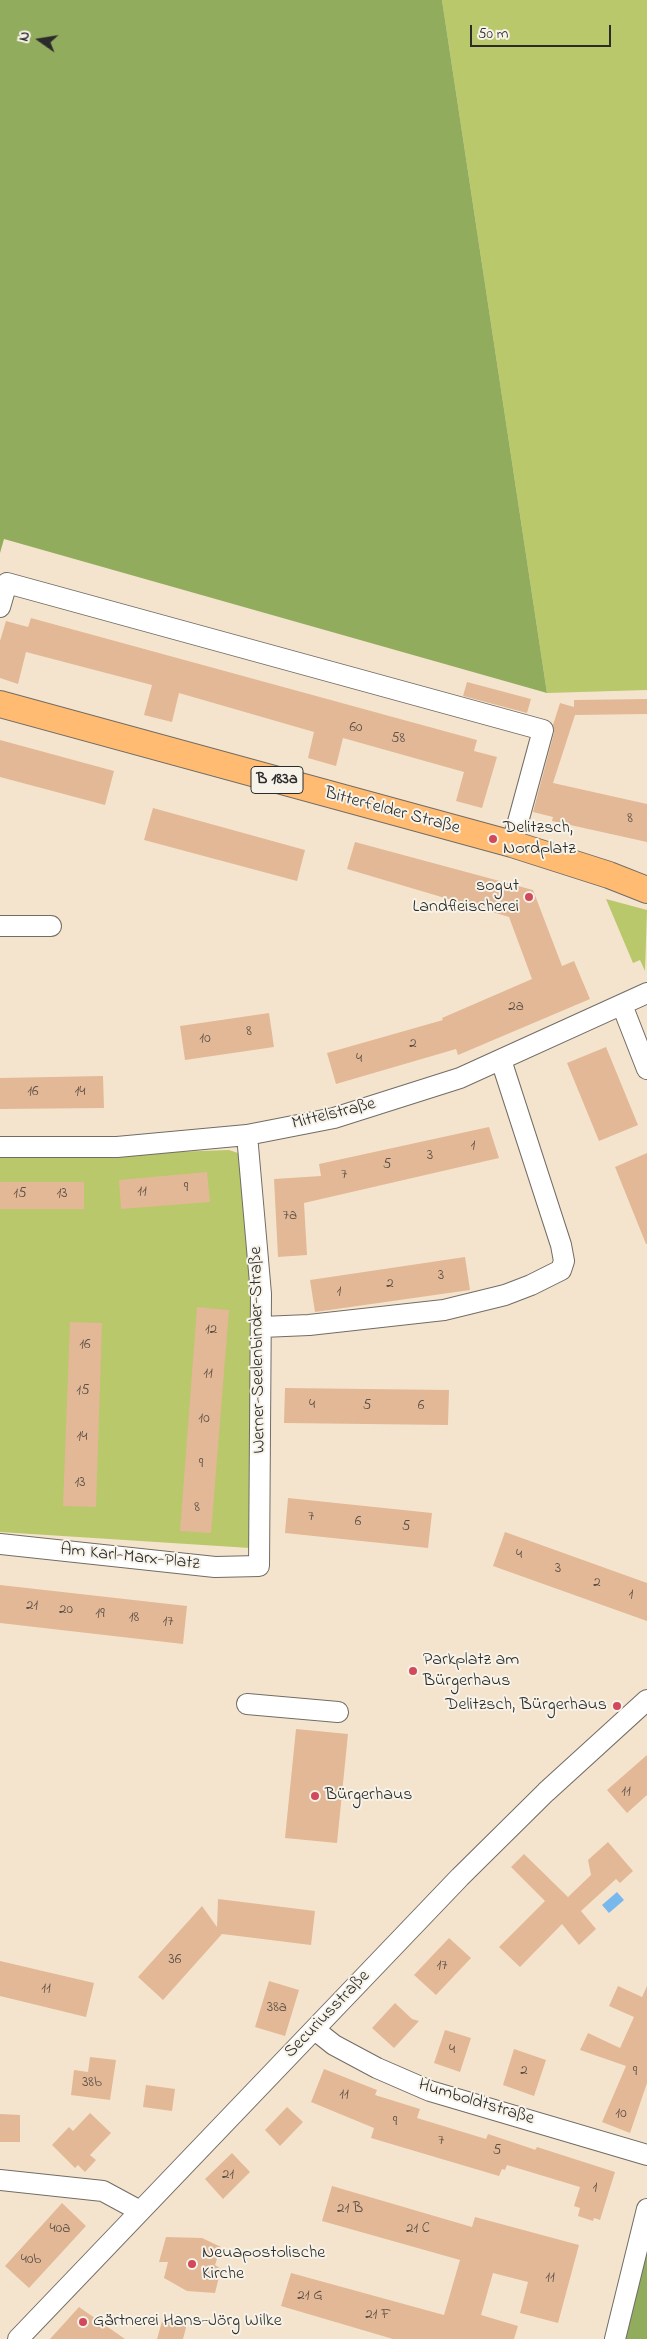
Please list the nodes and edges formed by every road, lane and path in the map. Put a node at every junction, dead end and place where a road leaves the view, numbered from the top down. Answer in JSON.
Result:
{"nodes":[{"id":1,"x":0,"y":606,"type":"edge"},
{"id":2,"x":0,"y":704,"type":"edge"},
{"id":3,"x":512,"y":844,"type":"junction"},
{"id":4,"x":609,"y":875,"type":"junction"},
{"id":5,"x":647,"y":880,"type":"edge"},
{"id":6,"x":647,"y":890,"type":"edge"},
{"id":7,"x":0,"y":926,"type":"edge"},
{"id":8,"x":51,"y":926,"type":"dead end"},
{"id":9,"x":647,"y":993,"type":"edge"},
{"id":10,"x":622,"y":1005,"type":"junction"},
{"id":11,"x":501,"y":1060,"type":"junction"},
{"id":12,"x":647,"y":1069,"type":"edge"},
{"id":13,"x":247,"y":1135,"type":"junction"},
{"id":14,"x":0,"y":1147,"type":"edge"},
{"id":15,"x":262,"y":1327,"type":"junction"},
{"id":16,"x":0,"y":1544,"type":"edge"},
{"id":17,"x":259,"y":1566,"type":"joint"},
{"id":18,"x":647,"y":1700,"type":"edge"},
{"id":19,"x":247,"y":1704,"type":"dead end"},
{"id":20,"x":338,"y":1712,"type":"dead end"},
{"id":21,"x":315,"y":2030,"type":"junction"},
{"id":22,"x":647,"y":2155,"type":"edge"},
{"id":23,"x":0,"y":2180,"type":"edge"},
{"id":24,"x":647,"y":2209,"type":"edge"},
{"id":25,"x":140,"y":2211,"type":"junction"},
{"id":26,"x":18,"y":2339,"type":"edge"},
{"id":27,"x":615,"y":2339,"type":"edge"}],
"edges":[{"from":1,"to":3,"type":"street"},
{"from":2,"to":3,"type":"main road","name":"Bitterfelder Straße","number":"B 183a"},
{"from":3,"to":4,"type":"main road","name":"Bitterfelder Straße","number":"B 183a"},
{"from":4,"to":5,"type":"main road","name":"Bitterfelder Straße"},
{"from":4,"to":6,"type":"main road","name":"Bitterfelder Straße"},
{"from":7,"to":8,"type":"street"},
{"from":9,"to":10,"type":"street","name":"Mittelstraße"},
{"from":10,"to":11,"type":"street","name":"Mittelstraße"},
{"from":10,"to":12,"type":"street"},
{"from":11,"to":13,"type":"street","name":"Mittelstraße"},
{"from":11,"to":15,"type":"street"},
{"from":13,"to":14,"type":"street","name":"Mittelstraße"},
{"from":13,"to":15,"type":"street","name":"Werner-Seelenbinder-Straße"},
{"from":15,"to":17,"type":"street","name":"Werner-Seelenbinder-Straße"},
{"from":16,"to":17,"type":"street","name":"Am Karl-Marx-Platz"},
{"from":18,"to":21,"type":"street","name":"Securiusstraße"},
{"from":19,"to":20,"type":"street"},
{"from":21,"to":22,"type":"street","name":"Humboldtstraße"},
{"from":21,"to":25,"type":"street","name":"Securiusstraße"},
{"from":23,"to":25,"type":"street"},
{"from":24,"to":27,"type":"street"},
{"from":25,"to":26,"type":"street","name":"Securiusstraße"}]}
